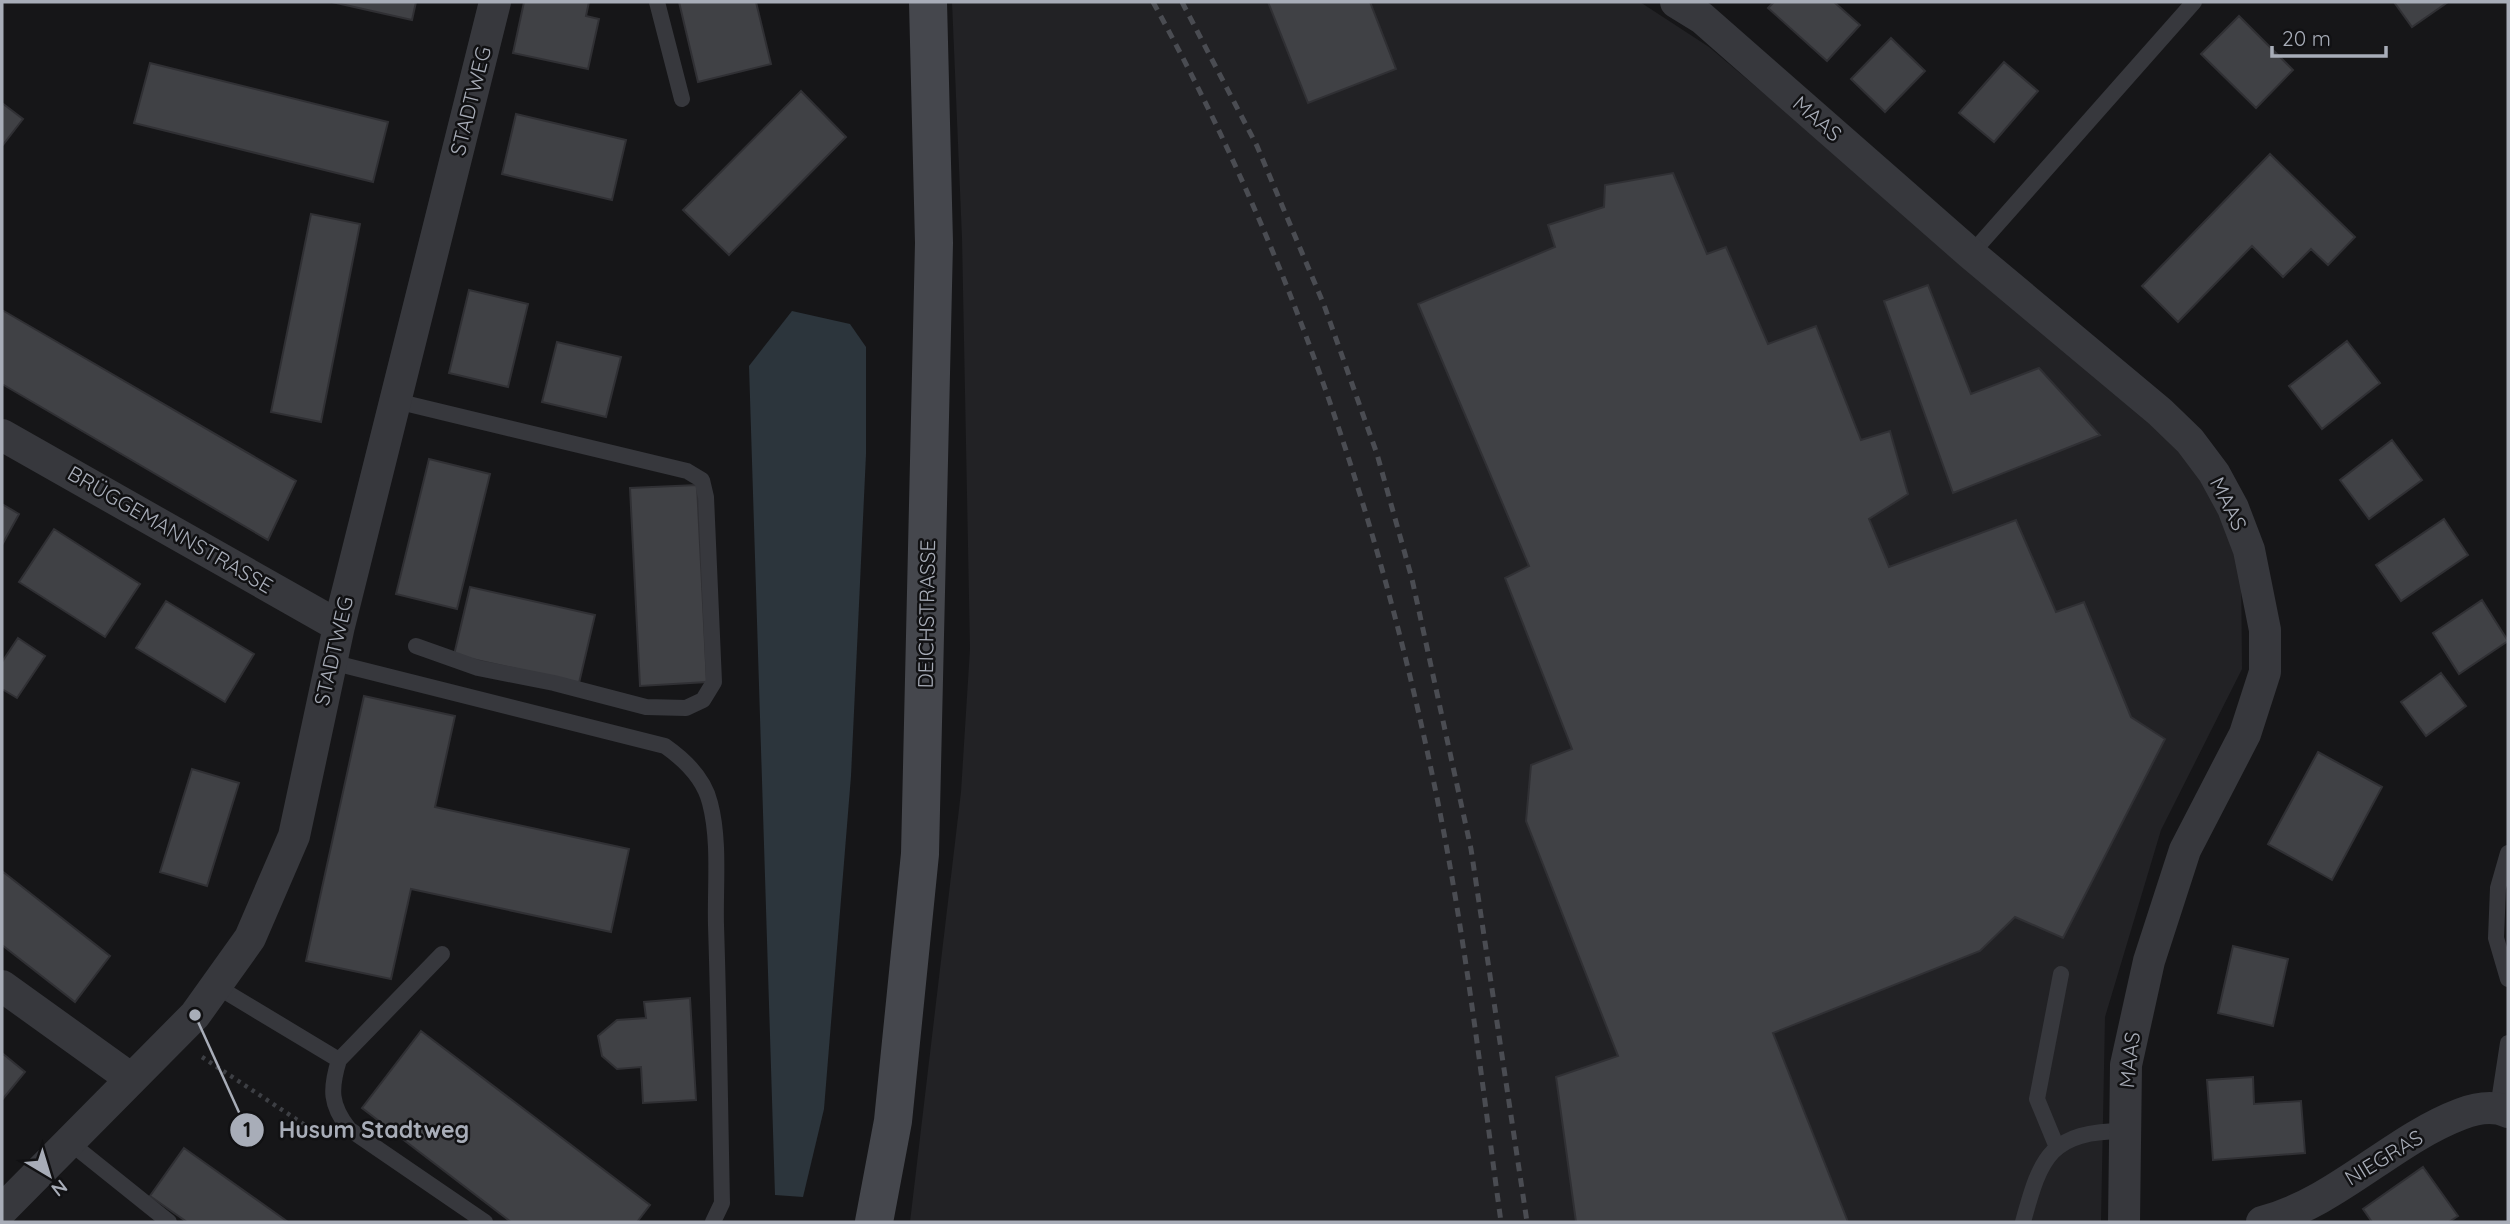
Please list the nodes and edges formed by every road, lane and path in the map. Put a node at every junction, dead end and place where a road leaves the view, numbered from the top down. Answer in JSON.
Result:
{"nodes":[{"id":1,"x":495,"y":2,"type":"edge"},
{"id":2,"x":657,"y":2,"type":"edge"},
{"id":3,"x":928,"y":2,"type":"edge"},
{"id":4,"x":1676,"y":2,"type":"edge"},
{"id":5,"x":2194,"y":2,"type":"edge"},
{"id":6,"x":682,"y":99,"type":"dead end"},
{"id":7,"x":1971,"y":254,"type":"junction"},
{"id":8,"x":396,"y":401,"type":"junction"},
{"id":9,"x":2,"y":435,"type":"edge"},
{"id":10,"x":339,"y":626,"type":"junction"},
{"id":11,"x":416,"y":646,"type":"dead end"},
{"id":12,"x":331,"y":662,"type":"junction"},
{"id":13,"x":2508,"y":853,"type":"edge"},
{"id":14,"x":442,"y":954,"type":"dead end"},
{"id":15,"x":2061,"y":974,"type":"dead end"},
{"id":16,"x":2508,"y":979,"type":"edge"},
{"id":17,"x":2,"y":986,"type":"edge"},
{"id":18,"x":216,"y":986,"type":"junction"},
{"id":19,"x":173,"y":1037,"type":"junction"},
{"id":20,"x":2508,"y":1043,"type":"edge"},
{"id":21,"x":340,"y":1060,"type":"junction"},
{"id":22,"x":130,"y":1078,"type":"junction"},
{"id":23,"x":2503,"y":1110,"type":"edge"},
{"id":24,"x":2126,"y":1131,"type":"junction"},
{"id":25,"x":318,"y":1135,"type":"dead end"},
{"id":26,"x":68,"y":1141,"type":"junction"},
{"id":27,"x":2056,"y":1145,"type":"junction"},
{"id":28,"x":2,"y":1210,"type":"edge"},
{"id":29,"x":169,"y":1222,"type":"edge"},
{"id":30,"x":485,"y":1222,"type":"edge"},
{"id":31,"x":713,"y":1222,"type":"edge"},
{"id":32,"x":874,"y":1222,"type":"edge"},
{"id":33,"x":2023,"y":1222,"type":"edge"},
{"id":34,"x":2124,"y":1222,"type":"edge"},
{"id":35,"x":2262,"y":1222,"type":"edge"}],
"edges":[{"from":1,"to":8,"type":"street","name":"STADTWEG"},
{"from":2,"to":6,"type":"lane"},
{"from":3,"to":32,"type":"main road","name":"DEICHSTRASSE"},
{"from":4,"to":7,"type":"street","name":"MAAS"},
{"from":5,"to":7,"type":"lane"},
{"from":7,"to":24,"type":"street","name":"MAAS"},
{"from":8,"to":10,"type":"street","name":"STADTWEG"},
{"from":8,"to":11,"type":"lane"},
{"from":9,"to":10,"type":"street","name":"BRÜGGEMANNSTRASSE"},
{"from":10,"to":12,"type":"street","name":"STADTWEG"},
{"from":12,"to":18,"type":"street","name":"STADTWEG"},
{"from":12,"to":31,"type":"lane"},
{"from":13,"to":16,"type":"lane"},
{"from":14,"to":21,"type":"lane"},
{"from":15,"to":27,"type":"lane"},
{"from":17,"to":22,"type":"street"},
{"from":18,"to":19,"type":"street","name":"STADTWEG"},
{"from":18,"to":21,"type":"lane"},
{"from":19,"to":22,"type":"street","name":"STADTWEG"},
{"from":19,"to":25,"type":"path"},
{"from":20,"to":23,"type":"lane"},
{"from":21,"to":30,"type":"lane"},
{"from":22,"to":26,"type":"street","name":"STADTWEG"},
{"from":23,"to":35,"type":"street","name":"NIEGRAS"},
{"from":24,"to":27,"type":"lane"},
{"from":24,"to":34,"type":"street","name":"MAAS"},
{"from":26,"to":28,"type":"street","name":"STADTWEG"},
{"from":26,"to":29,"type":"lane"},
{"from":27,"to":33,"type":"lane"}]}
